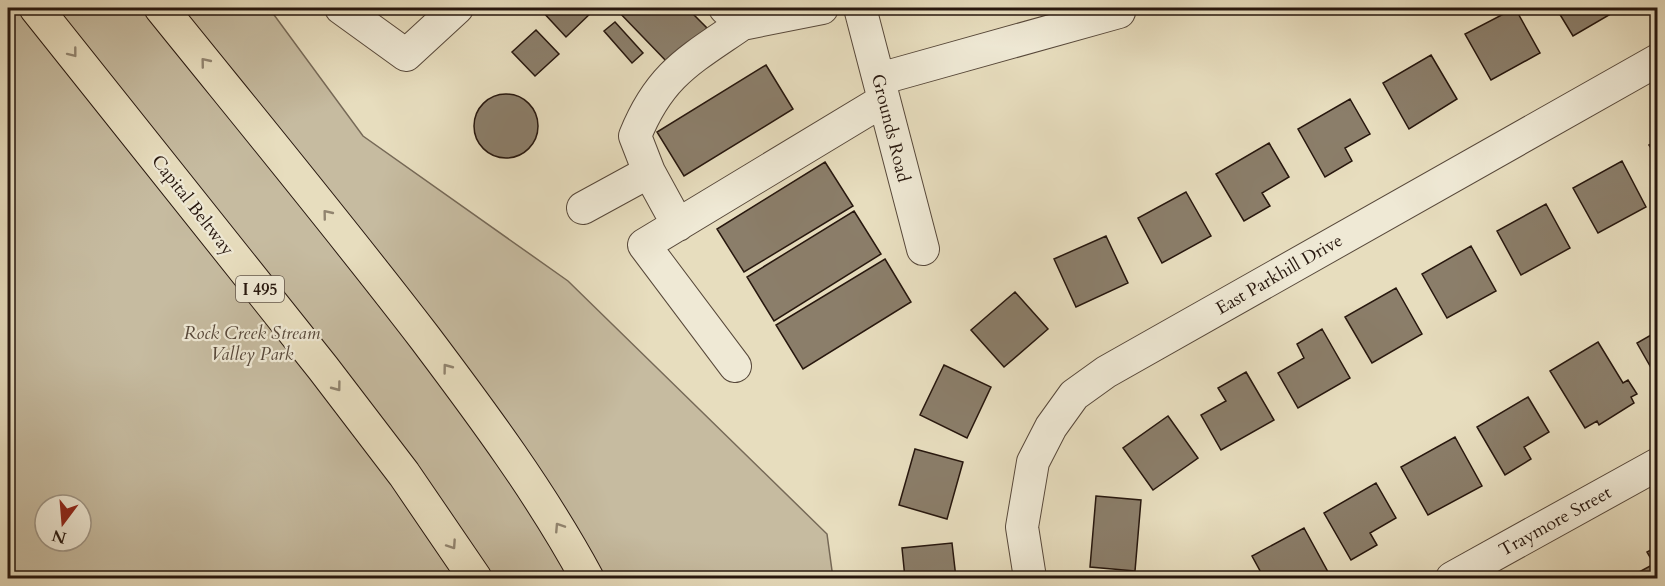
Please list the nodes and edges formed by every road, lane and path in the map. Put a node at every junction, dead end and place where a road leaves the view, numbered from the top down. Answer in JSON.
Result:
{"nodes":[{"id":1,"x":36,"y":8,"type":"edge"},
{"id":2,"x":161,"y":8,"type":"edge"},
{"id":3,"x":342,"y":8,"type":"edge"},
{"id":4,"x":457,"y":8,"type":"edge"},
{"id":5,"x":822,"y":8,"type":"edge"},
{"id":6,"x":860,"y":8,"type":"edge"},
{"id":7,"x":1118,"y":8,"type":"edge"},
{"id":8,"x":734,"y":16,"type":"edge"},
{"id":9,"x":1658,"y":60,"type":"edge"},
{"id":10,"x":881,"y":89,"type":"junction"},
{"id":11,"x":649,"y":172,"type":"junction"},
{"id":12,"x":583,"y":208,"type":"dead end"},
{"id":13,"x":678,"y":225,"type":"junction"},
{"id":14,"x":923,"y":249,"type":"dead end"},
{"id":15,"x":735,"y":366,"type":"dead end"},
{"id":16,"x":1658,"y":464,"type":"edge"},
{"id":17,"x":475,"y":579,"type":"edge"},
{"id":18,"x":587,"y":579,"type":"edge"},
{"id":19,"x":1030,"y":579,"type":"edge"},
{"id":20,"x":1452,"y":579,"type":"edge"}],
"edges":[{"from":1,"to":17,"type":"highway","name":"Capital Beltway","number":"I 495","one_way":true},
{"from":18,"to":2,"type":"highway","one_way":true},
{"from":3,"to":4,"type":"street"},
{"from":5,"to":8,"type":"street"},
{"from":6,"to":10,"type":"street","name":"Grounds Road"},
{"from":7,"to":10,"type":"street"},
{"from":8,"to":11,"type":"street"},
{"from":9,"to":19,"type":"street","name":"East Parkhill Drive"},
{"from":10,"to":13,"type":"street"},
{"from":10,"to":14,"type":"street","name":"Grounds Road"},
{"from":11,"to":12,"type":"street"},
{"from":11,"to":13,"type":"street"},
{"from":13,"to":15,"type":"street"},
{"from":16,"to":20,"type":"street","name":"Traymore Street"}]}
